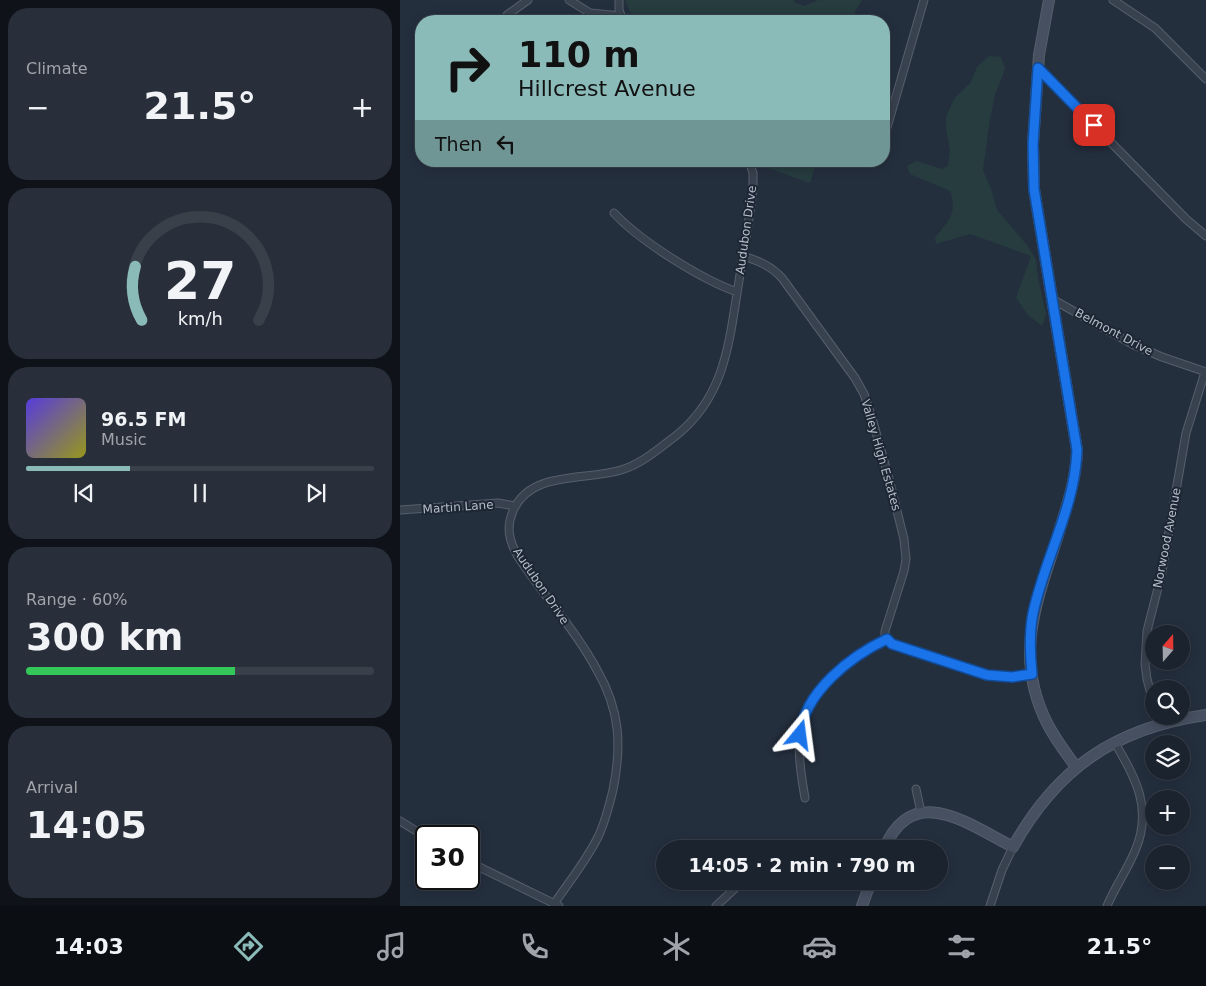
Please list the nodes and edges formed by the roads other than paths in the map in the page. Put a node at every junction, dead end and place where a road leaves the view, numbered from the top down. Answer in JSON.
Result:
{"nodes":[{"id":1,"x":528,"y":0,"type":"edge"},
{"id":2,"x":569,"y":0,"type":"edge"},
{"id":3,"x":619,"y":0,"type":"edge"},
{"id":4,"x":924,"y":0,"type":"edge"},
{"id":5,"x":1049,"y":0,"type":"edge"},
{"id":6,"x":1113,"y":0,"type":"edge"},
{"id":7,"x":508,"y":15,"type":"edge"},
{"id":8,"x":601,"y":15,"type":"edge"},
{"id":9,"x":621,"y":15,"type":"edge"},
{"id":10,"x":1038,"y":68,"type":"junction"},
{"id":11,"x":1206,"y":79,"type":"edge"},
{"id":12,"x":890,"y":117,"type":"edge"},
{"id":13,"x":751,"y":167,"type":"edge"},
{"id":14,"x":614,"y":213,"type":"dead end"},
{"id":15,"x":1206,"y":236,"type":"edge"},
{"id":16,"x":743,"y":256,"type":"junction"},
{"id":17,"x":738,"y":292,"type":"junction"},
{"id":18,"x":1051,"y":299,"type":"junction"},
{"id":19,"x":1205,"y":372,"type":"edge"},
{"id":20,"x":515,"y":506,"type":"junction"},
{"id":21,"x":400,"y":510,"type":"edge"},
{"id":22,"x":887,"y":639,"type":"junction"},
{"id":23,"x":1032,"y":674,"type":"junction"},
{"id":24,"x":1148,"y":680,"type":"edge"},
{"id":25,"x":1205,"y":715,"type":"edge"},
{"id":26,"x":1190,"y":717,"type":"edge"},
{"id":27,"x":1149,"y":725,"type":"edge"},
{"id":28,"x":1115,"y":743,"type":"junction"},
{"id":29,"x":1076,"y":767,"type":"junction"},
{"id":30,"x":916,"y":789,"type":"dead end"},
{"id":31,"x":805,"y":798,"type":"dead end"},
{"id":32,"x":921,"y":812,"type":"junction"},
{"id":33,"x":400,"y":821,"type":"edge"},
{"id":34,"x":415,"y":830,"type":"edge"},
{"id":35,"x":888,"y":840,"type":"edge"},
{"id":36,"x":1013,"y":847,"type":"junction"},
{"id":37,"x":480,"y":867,"type":"edge"},
{"id":38,"x":733,"y":890,"type":"edge"},
{"id":39,"x":868,"y":890,"type":"edge"},
{"id":40,"x":557,"y":905,"type":"edge"},
{"id":41,"x":716,"y":906,"type":"edge"},
{"id":42,"x":862,"y":906,"type":"edge"},
{"id":43,"x":990,"y":906,"type":"edge"},
{"id":44,"x":1107,"y":906,"type":"edge"}],
"edges":[{"from":1,"to":7,"type":"street"},
{"from":2,"to":8,"type":"street"},
{"from":3,"to":9,"type":"street"},
{"from":4,"to":12,"type":"street"},
{"from":5,"to":10,"type":"street"},
{"from":6,"to":11,"type":"street"},
{"from":10,"to":15,"type":"street"},
{"from":10,"to":18,"type":"street"},
{"from":13,"to":16,"type":"street","name":"Audubon Drive"},
{"from":14,"to":17,"type":"street"},
{"from":16,"to":17,"type":"street","name":"Audubon Drive"},
{"from":16,"to":22,"type":"street","name":"Valley High Estates"},
{"from":17,"to":20,"type":"street","name":"Audubon Drive"},
{"from":18,"to":19,"type":"street","name":"Belmont Drive"},
{"from":18,"to":23,"type":"street"},
{"from":19,"to":24,"type":"street","name":"Norwood Avenue"},
{"from":20,"to":21,"type":"street","name":"Martin Lane"},
{"from":20,"to":40,"type":"street","name":"Audubon Drive"},
{"from":22,"to":23,"type":"street"},
{"from":22,"to":31,"type":"street"},
{"from":23,"to":29,"type":"street"},
{"from":25,"to":26,"type":"street"},
{"from":27,"to":28,"type":"street"},
{"from":28,"to":29,"type":"street"},
{"from":28,"to":44,"type":"street"},
{"from":29,"to":36,"type":"street"},
{"from":30,"to":32,"type":"street"},
{"from":32,"to":35,"type":"street"},
{"from":32,"to":36,"type":"street"},
{"from":33,"to":34,"type":"street"},
{"from":36,"to":43,"type":"street"},
{"from":37,"to":40,"type":"street"},
{"from":38,"to":41,"type":"street"},
{"from":39,"to":42,"type":"street"}]}
